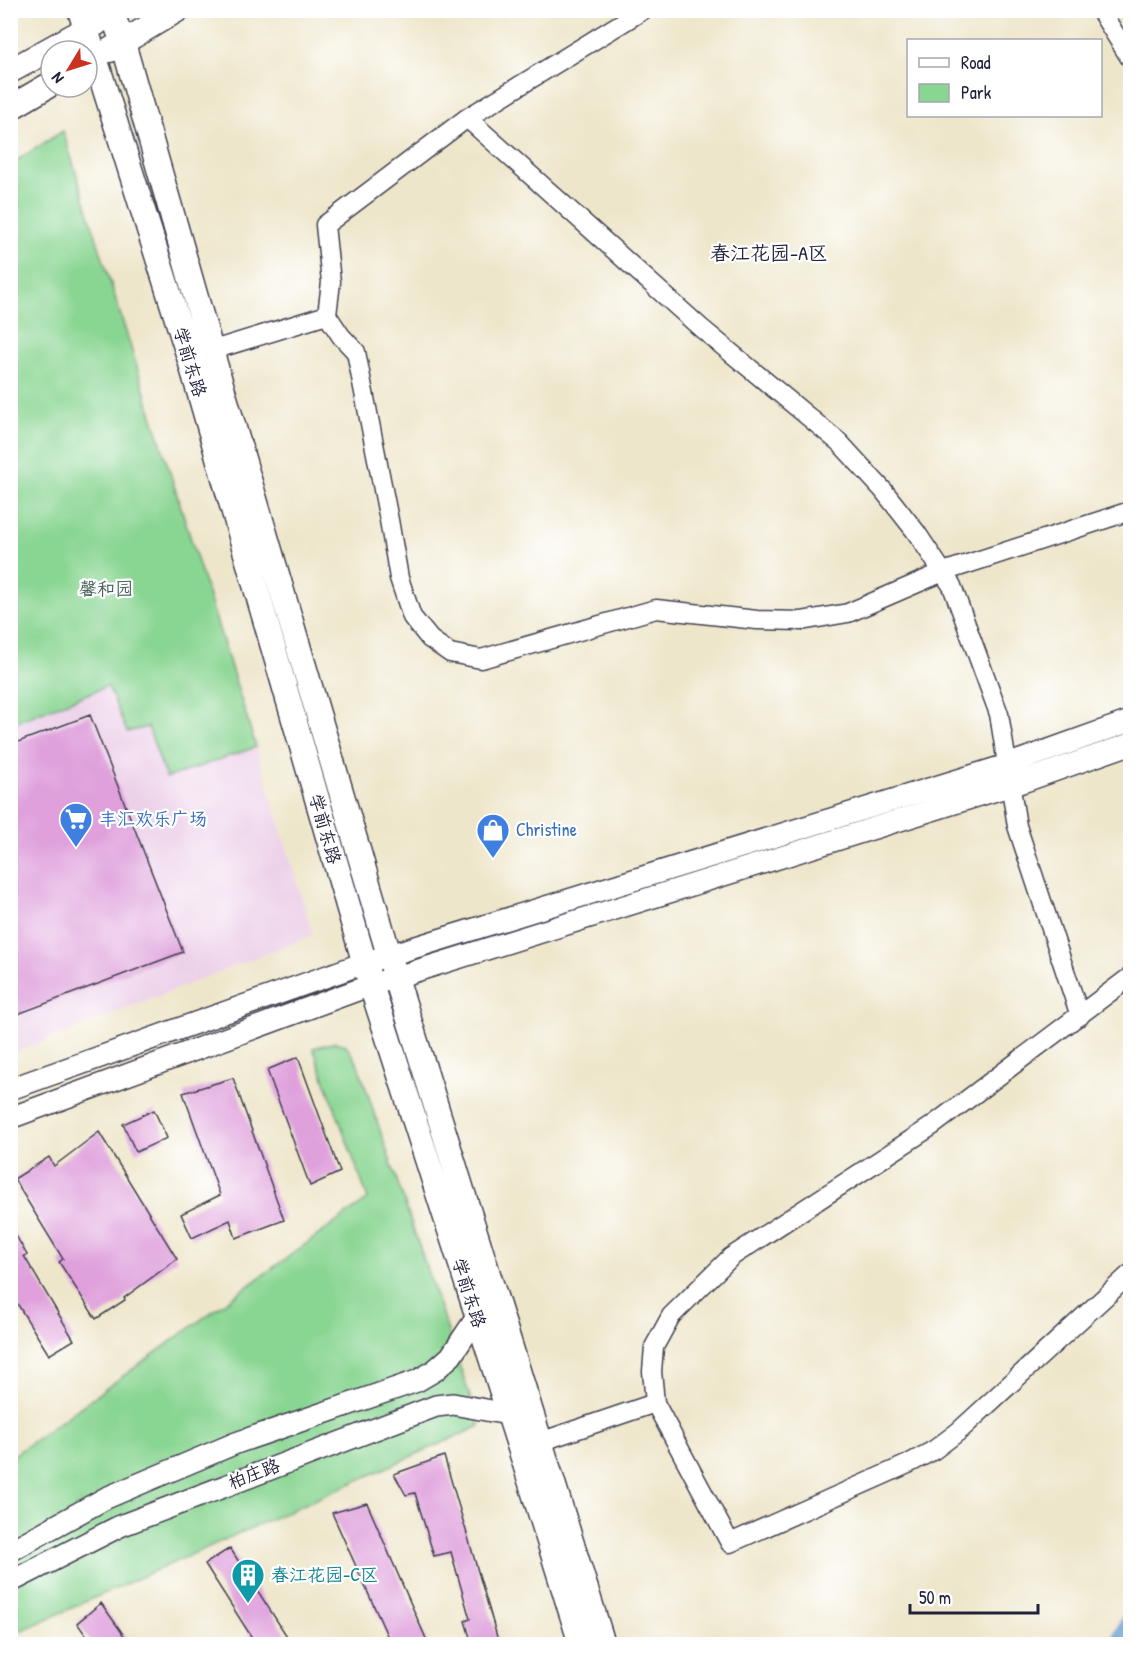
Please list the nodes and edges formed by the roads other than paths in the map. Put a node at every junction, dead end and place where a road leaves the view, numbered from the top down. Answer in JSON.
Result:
{"nodes":[{"id":1,"x":177,"y":10,"type":"edge"},
{"id":2,"x":643,"y":10,"type":"edge"},
{"id":3,"x":1100,"y":10,"type":"edge"},
{"id":4,"x":115,"y":12,"type":"edge"},
{"id":5,"x":82,"y":20,"type":"edge"},
{"id":6,"x":86,"y":39,"type":"edge"},
{"id":7,"x":123,"y":43,"type":"junction"},
{"id":8,"x":99,"y":56,"type":"edge"},
{"id":9,"x":1131,"y":58,"type":"edge"},
{"id":10,"x":10,"y":72,"type":"edge"},
{"id":11,"x":99,"y":78,"type":"edge"},
{"id":12,"x":39,"y":91,"type":"edge"},
{"id":13,"x":10,"y":108,"type":"edge"},
{"id":14,"x":468,"y":118,"type":"junction"},
{"id":15,"x":327,"y":315,"type":"junction"},
{"id":16,"x":200,"y":354,"type":"junction"},
{"id":17,"x":1131,"y":511,"type":"edge"},
{"id":18,"x":943,"y":572,"type":"junction"},
{"id":19,"x":1131,"y":721,"type":"edge"},
{"id":20,"x":1131,"y":744,"type":"edge"},
{"id":21,"x":1009,"y":775,"type":"junction"},
{"id":22,"x":393,"y":966,"type":"junction"},
{"id":23,"x":367,"y":974,"type":"junction"},
{"id":24,"x":1131,"y":977,"type":"edge"},
{"id":25,"x":1080,"y":1016,"type":"junction"},
{"id":26,"x":10,"y":1089,"type":"edge"},
{"id":27,"x":10,"y":1118,"type":"edge"},
{"id":28,"x":1131,"y":1274,"type":"edge"},
{"id":29,"x":477,"y":1317,"type":"junction"},
{"id":30,"x":655,"y":1403,"type":"junction"},
{"id":31,"x":508,"y":1414,"type":"junction"},
{"id":32,"x":530,"y":1445,"type":"junction"},
{"id":33,"x":10,"y":1551,"type":"edge"},
{"id":34,"x":10,"y":1582,"type":"edge"},
{"id":35,"x":580,"y":1644,"type":"edge"},
{"id":36,"x":603,"y":1644,"type":"edge"}],
"edges":[{"from":1,"to":7,"type":"main road"},
{"from":2,"to":14,"type":"street"},
{"from":3,"to":9,"type":"street"},
{"from":4,"to":5,"type":"main road"},
{"from":4,"to":7,"type":"main road","name":"学前东路"},
{"from":5,"to":6,"type":"main road","name":"学前东路"},
{"from":5,"to":10,"type":"main road"},
{"from":7,"to":8,"type":"main road"},
{"from":7,"to":16,"type":"main road","name":"学前东路"},
{"from":11,"to":16,"type":"main road","name":"学前东路"},
{"from":12,"to":13,"type":"main road"},
{"from":14,"to":15,"type":"street"},
{"from":14,"to":18,"type":"street"},
{"from":15,"to":16,"type":"street"},
{"from":15,"to":18,"type":"street"},
{"from":16,"to":22,"type":"main road","name":"学前东路"},
{"from":16,"to":23,"type":"main road","name":"学前东路"},
{"from":17,"to":18,"type":"street"},
{"from":18,"to":21,"type":"street"},
{"from":19,"to":21,"type":"street"},
{"from":20,"to":21,"type":"street"},
{"from":21,"to":22,"type":"street"},
{"from":21,"to":25,"type":"street"},
{"from":22,"to":23,"type":"street"},
{"from":22,"to":32,"type":"main road","name":"学前东路"},
{"from":23,"to":26,"type":"street"},
{"from":23,"to":27,"type":"street"},
{"from":23,"to":29,"type":"main road","name":"学前东路"},
{"from":24,"to":25,"type":"street"},
{"from":25,"to":30,"type":"street"},
{"from":28,"to":30,"type":"street"},
{"from":29,"to":31,"type":"main road","name":"学前东路"},
{"from":29,"to":33,"type":"street","name":"柏庄路"},
{"from":30,"to":32,"type":"street"},
{"from":31,"to":32,"type":"main road","name":"学前东路"},
{"from":31,"to":34,"type":"street","name":"柏庄路"},
{"from":32,"to":35,"type":"main road","name":"学前东路"},
{"from":32,"to":36,"type":"main road","name":"学前东路"}]}
